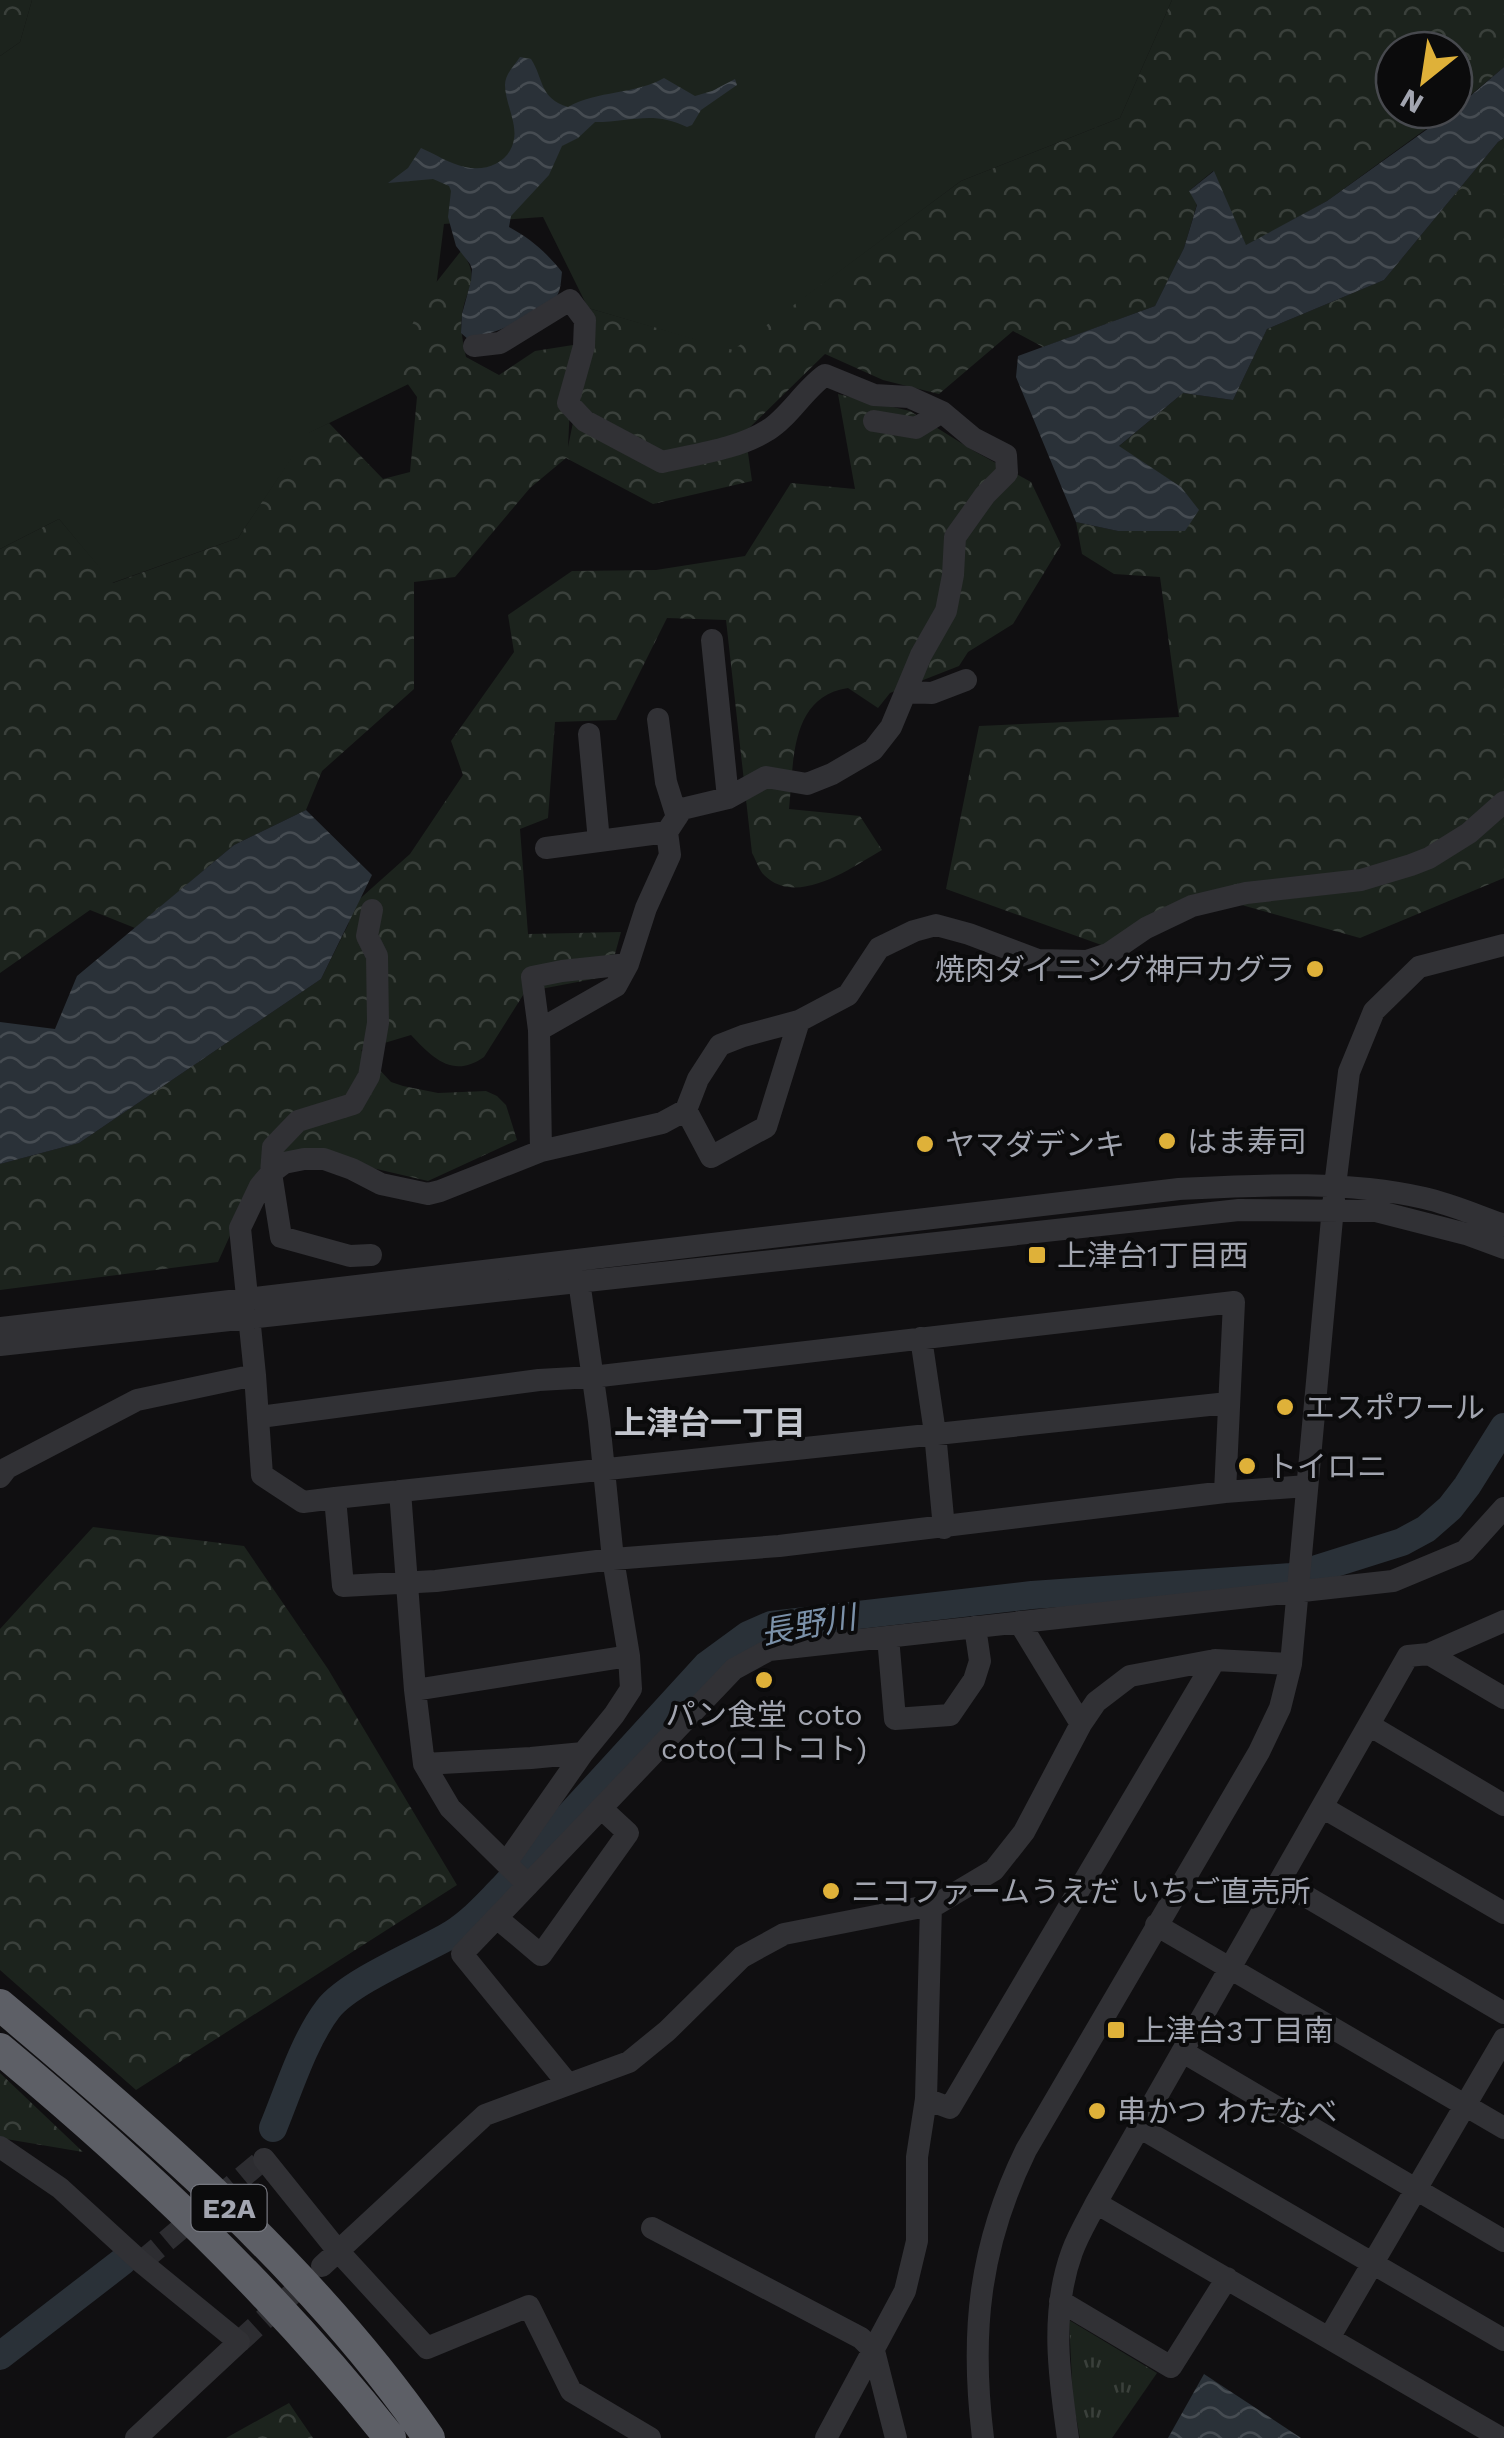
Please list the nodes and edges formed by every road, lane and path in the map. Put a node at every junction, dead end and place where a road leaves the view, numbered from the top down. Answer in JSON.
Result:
{"nodes":[{"id":1,"x":474,"y":346,"type":"dead end"},
{"id":2,"x":942,"y":412,"type":"junction"},
{"id":3,"x":874,"y":421,"type":"dead end"},
{"id":4,"x":712,"y":640,"type":"dead end"},
{"id":5,"x":966,"y":680,"type":"dead end"},
{"id":6,"x":906,"y":692,"type":"junction"},
{"id":7,"x":658,"y":718,"type":"dead end"},
{"id":8,"x":589,"y":734,"type":"dead end"},
{"id":9,"x":728,"y":798,"type":"junction"},
{"id":10,"x":1504,"y":802,"type":"edge"},
{"id":11,"x":672,"y":824,"type":"junction"},
{"id":12,"x":599,"y":841,"type":"junction"},
{"id":13,"x":546,"y":848,"type":"dead end"},
{"id":14,"x":372,"y":910,"type":"dead end"},
{"id":15,"x":1504,"y":945,"type":"edge"},
{"id":16,"x":628,"y":964,"type":"junction"},
{"id":17,"x":798,"y":1021,"type":"junction"},
{"id":18,"x":539,"y":1030,"type":"junction"},
{"id":19,"x":686,"y":1110,"type":"junction"},
{"id":20,"x":542,"y":1151,"type":"junction"},
{"id":21,"x":271,"y":1172,"type":"junction"},
{"id":22,"x":1335,"y":1186,"type":"junction"},
{"id":23,"x":1333,"y":1210,"type":"junction"},
{"id":24,"x":1504,"y":1225,"type":"edge"},
{"id":25,"x":1504,"y":1248,"type":"edge"},
{"id":26,"x":371,"y":1254,"type":"dead end"},
{"id":27,"x":579,"y":1281,"type":"junction"},
{"id":28,"x":0,"y":1328,"type":"edge"},
{"id":29,"x":921,"y":1338,"type":"junction"},
{"id":30,"x":0,"y":1345,"type":"edge"},
{"id":31,"x":255,"y":1371,"type":"junction"},
{"id":32,"x":592,"y":1377,"type":"junction"},
{"id":33,"x":1228,"y":1402,"type":"junction"},
{"id":34,"x":260,"y":1417,"type":"junction"},
{"id":35,"x":935,"y":1433,"type":"junction"},
{"id":36,"x":603,"y":1468,"type":"junction"},
{"id":37,"x":0,"y":1477,"type":"edge"},
{"id":38,"x":1308,"y":1486,"type":"junction"},
{"id":39,"x":400,"y":1491,"type":"junction"},
{"id":40,"x":1225,"y":1492,"type":"junction"},
{"id":41,"x":335,"y":1498,"type":"junction"},
{"id":42,"x":1504,"y":1508,"type":"edge"},
{"id":43,"x":944,"y":1528,"type":"junction"},
{"id":44,"x":613,"y":1559,"type":"junction"},
{"id":45,"x":407,"y":1582,"type":"junction"},
{"id":46,"x":1504,"y":1620,"type":"edge"},
{"id":47,"x":1019,"y":1622,"type":"junction"},
{"id":48,"x":975,"y":1627,"type":"junction"},
{"id":49,"x":888,"y":1637,"type":"junction"},
{"id":50,"x":1429,"y":1654,"type":"junction"},
{"id":51,"x":629,"y":1656,"type":"junction"},
{"id":52,"x":1291,"y":1657,"type":"junction"},
{"id":53,"x":1215,"y":1660,"type":"junction"},
{"id":54,"x":415,"y":1690,"type":"junction"},
{"id":55,"x":1504,"y":1698,"type":"edge"},
{"id":56,"x":1081,"y":1724,"type":"junction"},
{"id":57,"x":1369,"y":1724,"type":"junction"},
{"id":58,"x":583,"y":1752,"type":"junction"},
{"id":59,"x":424,"y":1764,"type":"junction"},
{"id":60,"x":1504,"y":1804,"type":"edge"},
{"id":61,"x":1322,"y":1806,"type":"junction"},
{"id":62,"x":601,"y":1808,"type":"junction"},
{"id":63,"x":506,"y":1863,"type":"junction"},
{"id":64,"x":1280,"y":1881,"type":"junction"},
{"id":65,"x":528,"y":1884,"type":"junction"},
{"id":66,"x":931,"y":1905,"type":"junction"},
{"id":67,"x":1504,"y":1912,"type":"edge"},
{"id":68,"x":497,"y":1918,"type":"junction"},
{"id":69,"x":1156,"y":1925,"type":"junction"},
{"id":70,"x":1230,"y":1968,"type":"junction"},
{"id":71,"x":0,"y":2005,"type":"edge"},
{"id":72,"x":1504,"y":2013,"type":"edge"},
{"id":73,"x":1504,"y":2039,"type":"edge"},
{"id":74,"x":0,"y":2049,"type":"edge"},
{"id":75,"x":1182,"y":2052,"type":"junction"},
{"id":76,"x":568,"y":2084,"type":"junction"},
{"id":77,"x":926,"y":2099,"type":"junction"},
{"id":78,"x":1465,"y":2105,"type":"junction"},
{"id":79,"x":1139,"y":2128,"type":"junction"},
{"id":80,"x":1504,"y":2128,"type":"edge"},
{"id":81,"x":0,"y":2147,"type":"edge"},
{"id":82,"x":264,"y":2159,"type":"dead end"},
{"id":83,"x":1416,"y":2190,"type":"junction"},
{"id":84,"x":1096,"y":2202,"type":"junction"},
{"id":85,"x":652,"y":2228,"type":"dead end"},
{"id":86,"x":1504,"y":2241,"type":"edge"},
{"id":87,"x":330,"y":2259,"type":"junction"},
{"id":88,"x":1373,"y":2263,"type":"junction"},
{"id":89,"x":1227,"y":2278,"type":"junction"},
{"id":90,"x":1060,"y":2301,"type":"junction"},
{"id":91,"x":1329,"y":2338,"type":"junction"},
{"id":92,"x":1504,"y":2340,"type":"edge"},
{"id":93,"x":874,"y":2351,"type":"junction"},
{"id":94,"x":136,"y":2438,"type":"edge"},
{"id":95,"x":390,"y":2438,"type":"edge"},
{"id":96,"x":429,"y":2438,"type":"edge"},
{"id":97,"x":650,"y":2438,"type":"edge"},
{"id":98,"x":826,"y":2438,"type":"edge"},
{"id":99,"x":896,"y":2438,"type":"edge"},
{"id":100,"x":983,"y":2438,"type":"edge"},
{"id":101,"x":1068,"y":2438,"type":"edge"},
{"id":102,"x":1500,"y":2438,"type":"edge"}],
"edges":[{"from":1,"to":2,"type":"street"},
{"from":2,"to":3,"type":"street"},
{"from":2,"to":6,"type":"street"},
{"from":4,"to":9,"type":"street"},
{"from":5,"to":6,"type":"street"},
{"from":6,"to":9,"type":"street"},
{"from":7,"to":11,"type":"street"},
{"from":8,"to":12,"type":"street"},
{"from":9,"to":11,"type":"street"},
{"from":10,"to":17,"type":"street"},
{"from":11,"to":12,"type":"street"},
{"from":11,"to":16,"type":"street"},
{"from":12,"to":13,"type":"street"},
{"from":14,"to":21,"type":"street"},
{"from":15,"to":22,"type":"street"},
{"from":16,"to":18,"type":"street"},
{"from":16,"to":18,"type":"street"},
{"from":17,"to":19,"type":"street"},
{"from":17,"to":19,"type":"street"},
{"from":18,"to":20,"type":"street"},
{"from":19,"to":20,"type":"street"},
{"from":20,"to":21,"type":"street"},
{"from":21,"to":26,"type":"street"},
{"from":21,"to":31,"type":"street"},
{"from":22,"to":23,"type":"street"},
{"from":22,"to":24,"type":"street"},
{"from":22,"to":28,"type":"street"},
{"from":23,"to":25,"type":"street"},
{"from":23,"to":27,"type":"street"},
{"from":23,"to":38,"type":"street"},
{"from":27,"to":30,"type":"street"},
{"from":27,"to":32,"type":"street"},
{"from":29,"to":32,"type":"street"},
{"from":29,"to":33,"type":"street"},
{"from":29,"to":35,"type":"street"},
{"from":31,"to":34,"type":"street"},
{"from":31,"to":37,"type":"street"},
{"from":32,"to":34,"type":"street"},
{"from":32,"to":36,"type":"street"},
{"from":33,"to":35,"type":"street"},
{"from":33,"to":40,"type":"street"},
{"from":34,"to":41,"type":"street"},
{"from":35,"to":36,"type":"street"},
{"from":35,"to":43,"type":"street"},
{"from":36,"to":39,"type":"street"},
{"from":36,"to":44,"type":"street"},
{"from":38,"to":40,"type":"street"},
{"from":38,"to":52,"type":"street"},
{"from":39,"to":41,"type":"street"},
{"from":39,"to":45,"type":"street"},
{"from":40,"to":43,"type":"street"},
{"from":41,"to":45,"type":"street"},
{"from":42,"to":47,"type":"street"},
{"from":43,"to":44,"type":"street"},
{"from":44,"to":45,"type":"street"},
{"from":44,"to":51,"type":"street"},
{"from":45,"to":54,"type":"street"},
{"from":46,"to":50,"type":"street"},
{"from":47,"to":48,"type":"street"},
{"from":47,"to":56,"type":"street"},
{"from":48,"to":49,"type":"street"},
{"from":48,"to":49,"type":"street"},
{"from":49,"to":62,"type":"street"},
{"from":50,"to":55,"type":"street"},
{"from":50,"to":57,"type":"street"},
{"from":51,"to":54,"type":"street"},
{"from":51,"to":58,"type":"street"},
{"from":52,"to":53,"type":"street"},
{"from":52,"to":69,"type":"street"},
{"from":53,"to":56,"type":"street"},
{"from":53,"to":77,"type":"street"},
{"from":54,"to":59,"type":"street"},
{"from":56,"to":66,"type":"street"},
{"from":57,"to":60,"type":"street"},
{"from":57,"to":61,"type":"street"},
{"from":58,"to":59,"type":"street"},
{"from":58,"to":63,"type":"street"},
{"from":59,"to":63,"type":"street"},
{"from":61,"to":64,"type":"street"},
{"from":61,"to":67,"type":"street"},
{"from":62,"to":65,"type":"street"},
{"from":62,"to":68,"type":"street"},
{"from":63,"to":65,"type":"street"},
{"from":64,"to":70,"type":"street"},
{"from":64,"to":72,"type":"street"},
{"from":65,"to":68,"type":"street"},
{"from":66,"to":76,"type":"street"},
{"from":66,"to":77,"type":"street"},
{"from":68,"to":76,"type":"street"},
{"from":69,"to":70,"type":"street"},
{"from":69,"to":100,"type":"street"},
{"from":70,"to":75,"type":"street"},
{"from":70,"to":78,"type":"street"},
{"from":71,"to":96,"type":"highway","number":"E2A"},
{"from":73,"to":78,"type":"street"},
{"from":74,"to":95,"type":"highway","number":"E2A"},
{"from":75,"to":79,"type":"street"},
{"from":75,"to":83,"type":"street"},
{"from":76,"to":87,"type":"street"},
{"from":77,"to":93,"type":"street"},
{"from":78,"to":80,"type":"street"},
{"from":78,"to":83,"type":"street"},
{"from":79,"to":84,"type":"street"},
{"from":79,"to":88,"type":"street"},
{"from":81,"to":94,"type":"street"},
{"from":82,"to":87,"type":"street"},
{"from":83,"to":86,"type":"street"},
{"from":83,"to":88,"type":"street"},
{"from":84,"to":89,"type":"street"},
{"from":84,"to":90,"type":"street"},
{"from":85,"to":93,"type":"street"},
{"from":87,"to":97,"type":"street"},
{"from":88,"to":91,"type":"street"},
{"from":88,"to":92,"type":"street"},
{"from":89,"to":90,"type":"street"},
{"from":89,"to":91,"type":"street"},
{"from":90,"to":101,"type":"street"},
{"from":91,"to":102,"type":"street"},
{"from":93,"to":98,"type":"street"},
{"from":93,"to":99,"type":"street"}]}
